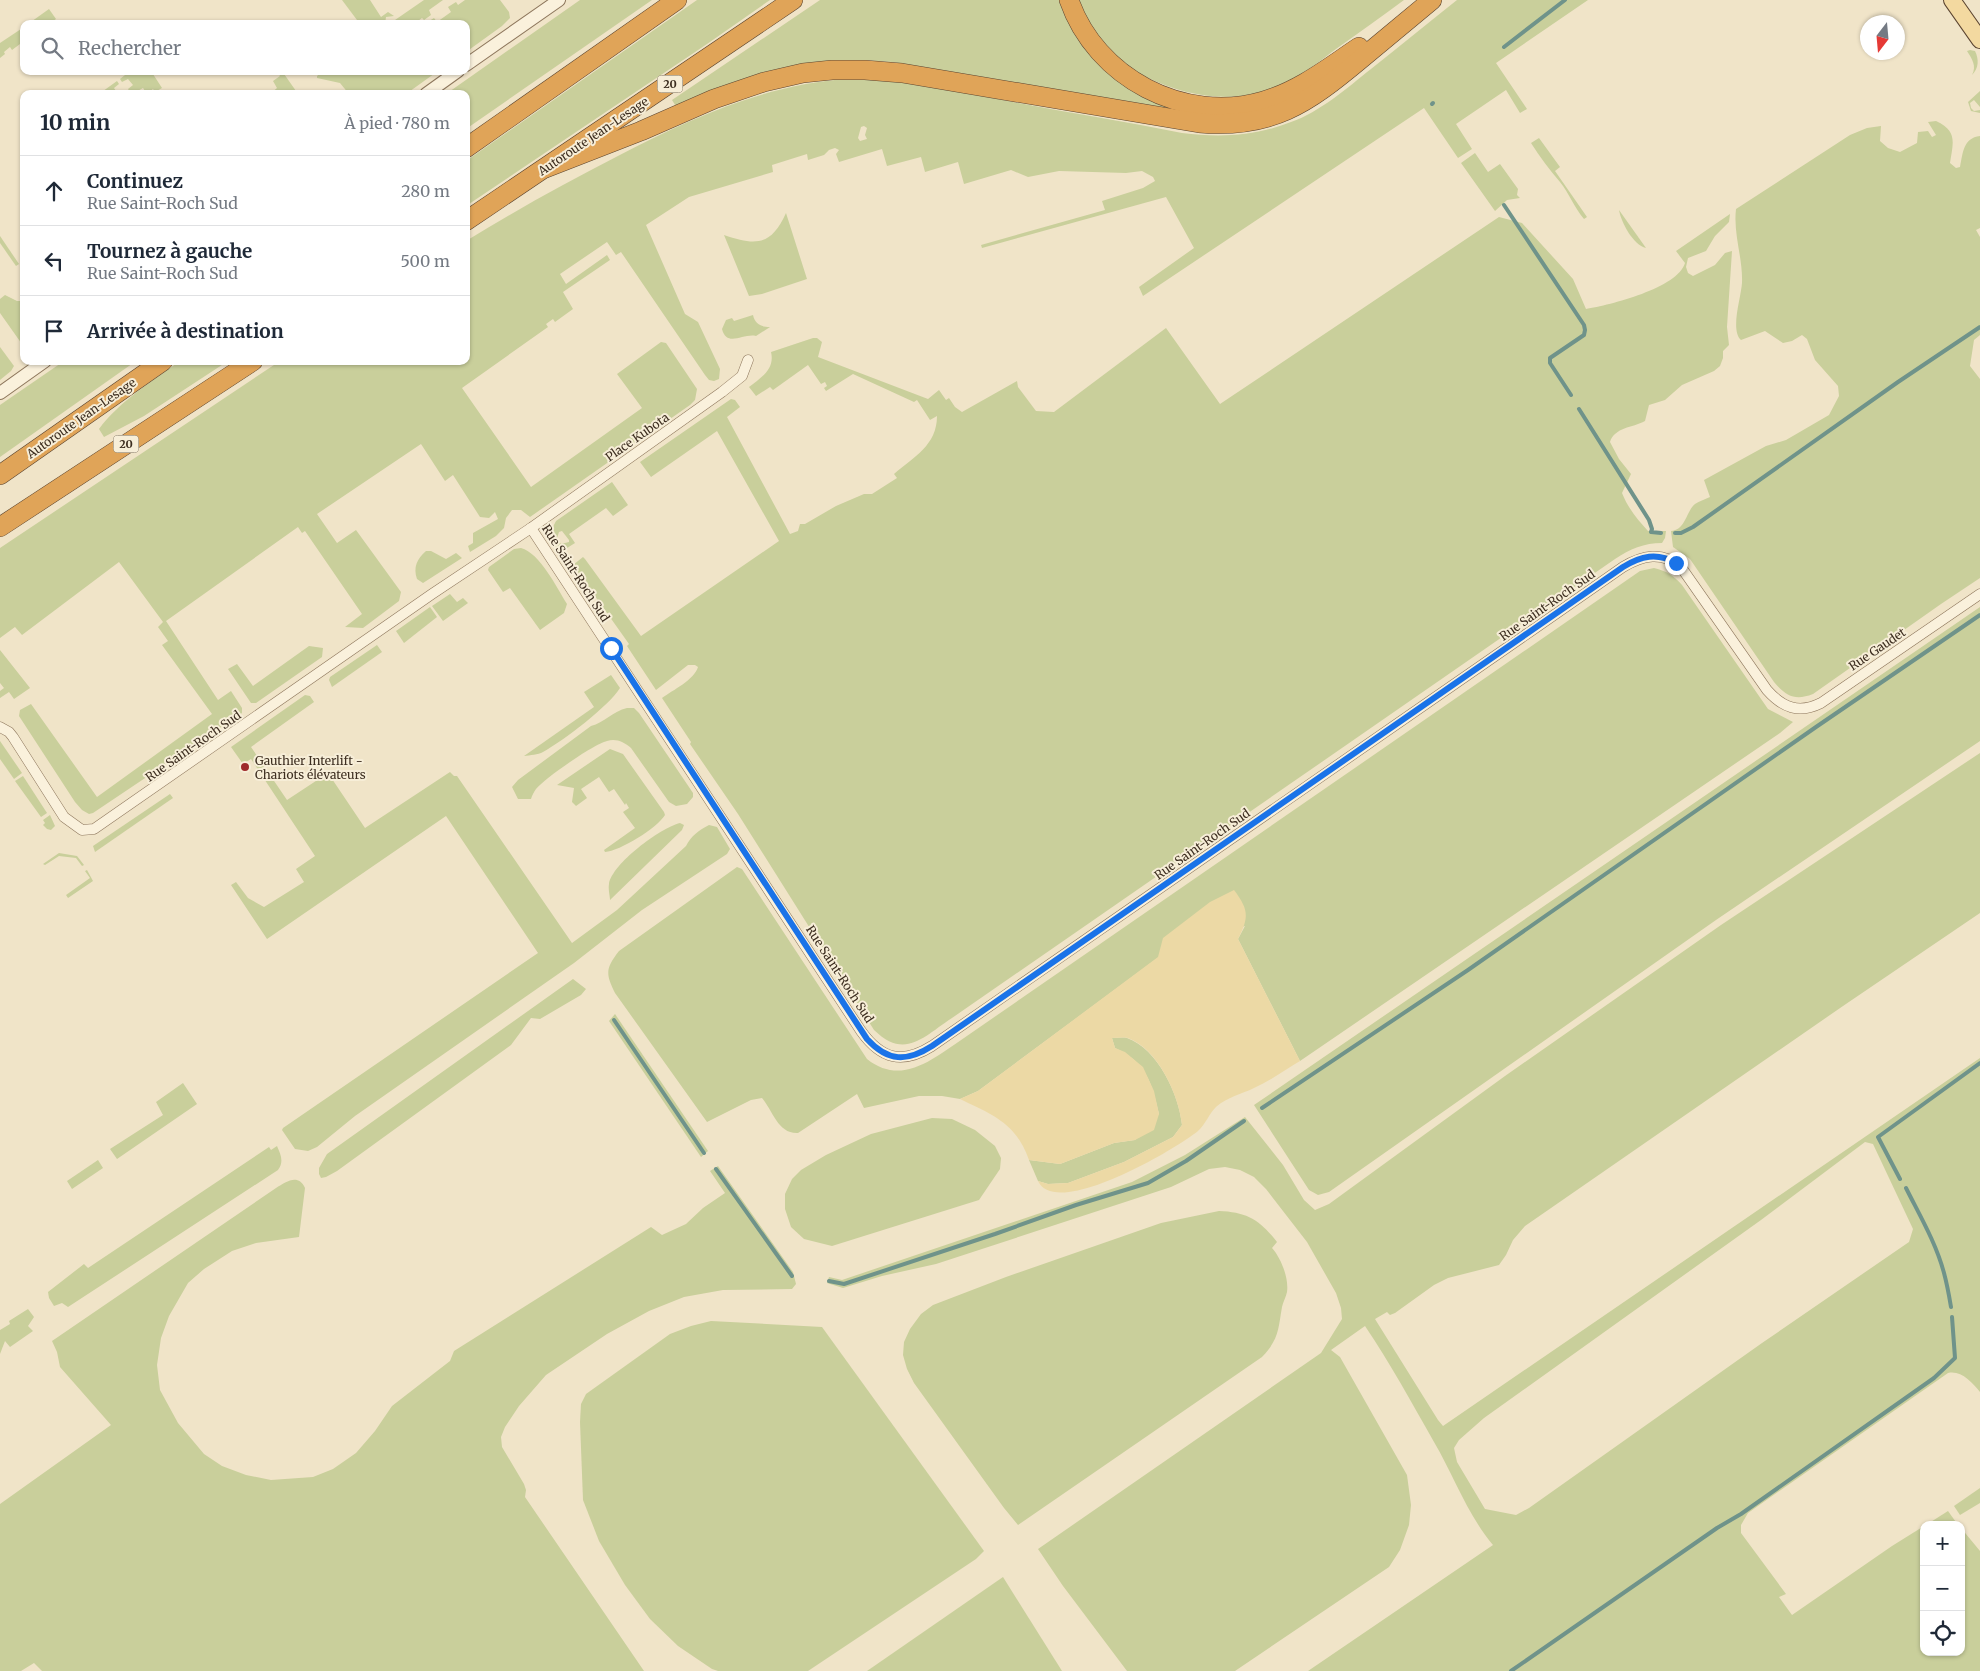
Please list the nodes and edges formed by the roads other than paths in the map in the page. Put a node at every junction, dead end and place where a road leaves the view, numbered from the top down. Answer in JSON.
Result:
{"nodes":[{"id":1,"x":559,"y":0,"type":"edge"},
{"id":2,"x":677,"y":0,"type":"edge"},
{"id":3,"x":793,"y":0,"type":"edge"},
{"id":4,"x":1069,"y":0,"type":"edge"},
{"id":5,"x":1430,"y":0,"type":"edge"},
{"id":6,"x":1952,"y":0,"type":"edge"},
{"id":7,"x":1980,"y":40,"type":"edge"},
{"id":8,"x":470,"y":62,"type":"edge"},
{"id":9,"x":452,"y":75,"type":"edge"},
{"id":10,"x":432,"y":90,"type":"edge"},
{"id":11,"x":470,"y":145,"type":"edge"},
{"id":12,"x":546,"y":168,"type":"junction"},
{"id":13,"x":470,"y":218,"type":"edge"},
{"id":14,"x":748,"y":360,"type":"dead end"},
{"id":15,"x":39,"y":365,"type":"edge"},
{"id":16,"x":156,"y":365,"type":"edge"},
{"id":17,"x":246,"y":365,"type":"edge"},
{"id":18,"x":0,"y":393,"type":"edge"},
{"id":19,"x":0,"y":475,"type":"edge"},
{"id":20,"x":0,"y":527,"type":"edge"},
{"id":21,"x":531,"y":528,"type":"junction"},
{"id":22,"x":1980,"y":594,"type":"edge"},
{"id":23,"x":1784,"y":706,"type":"joint"},
{"id":24,"x":0,"y":727,"type":"edge"}],
"edges":[{"from":1,"to":8,"type":"street"},
{"from":2,"to":11,"type":"highway"},
{"from":3,"to":12,"type":"highway","name":"Autoroute Jean-Lesage","number":"20"},
{"from":4,"to":5,"type":"highway"},
{"from":5,"to":12,"type":"highway"},
{"from":6,"to":7,"type":"main road"},
{"from":9,"to":10,"type":"street"},
{"from":12,"to":13,"type":"highway","name":"Autoroute Jean-Lesage","number":"20"},
{"from":14,"to":21,"type":"street","name":"Place Kubota"},
{"from":15,"to":18,"type":"street"},
{"from":16,"to":19,"type":"highway","name":"Autoroute Jean-Lesage"},
{"from":17,"to":20,"type":"highway","number":"20"},
{"from":21,"to":23,"type":"street","name":"Rue Saint-Roch Sud"},
{"from":21,"to":24,"type":"street","name":"Rue Saint-Roch Sud"},
{"from":22,"to":23,"type":"street","name":"Rue Gaudet"}]}
